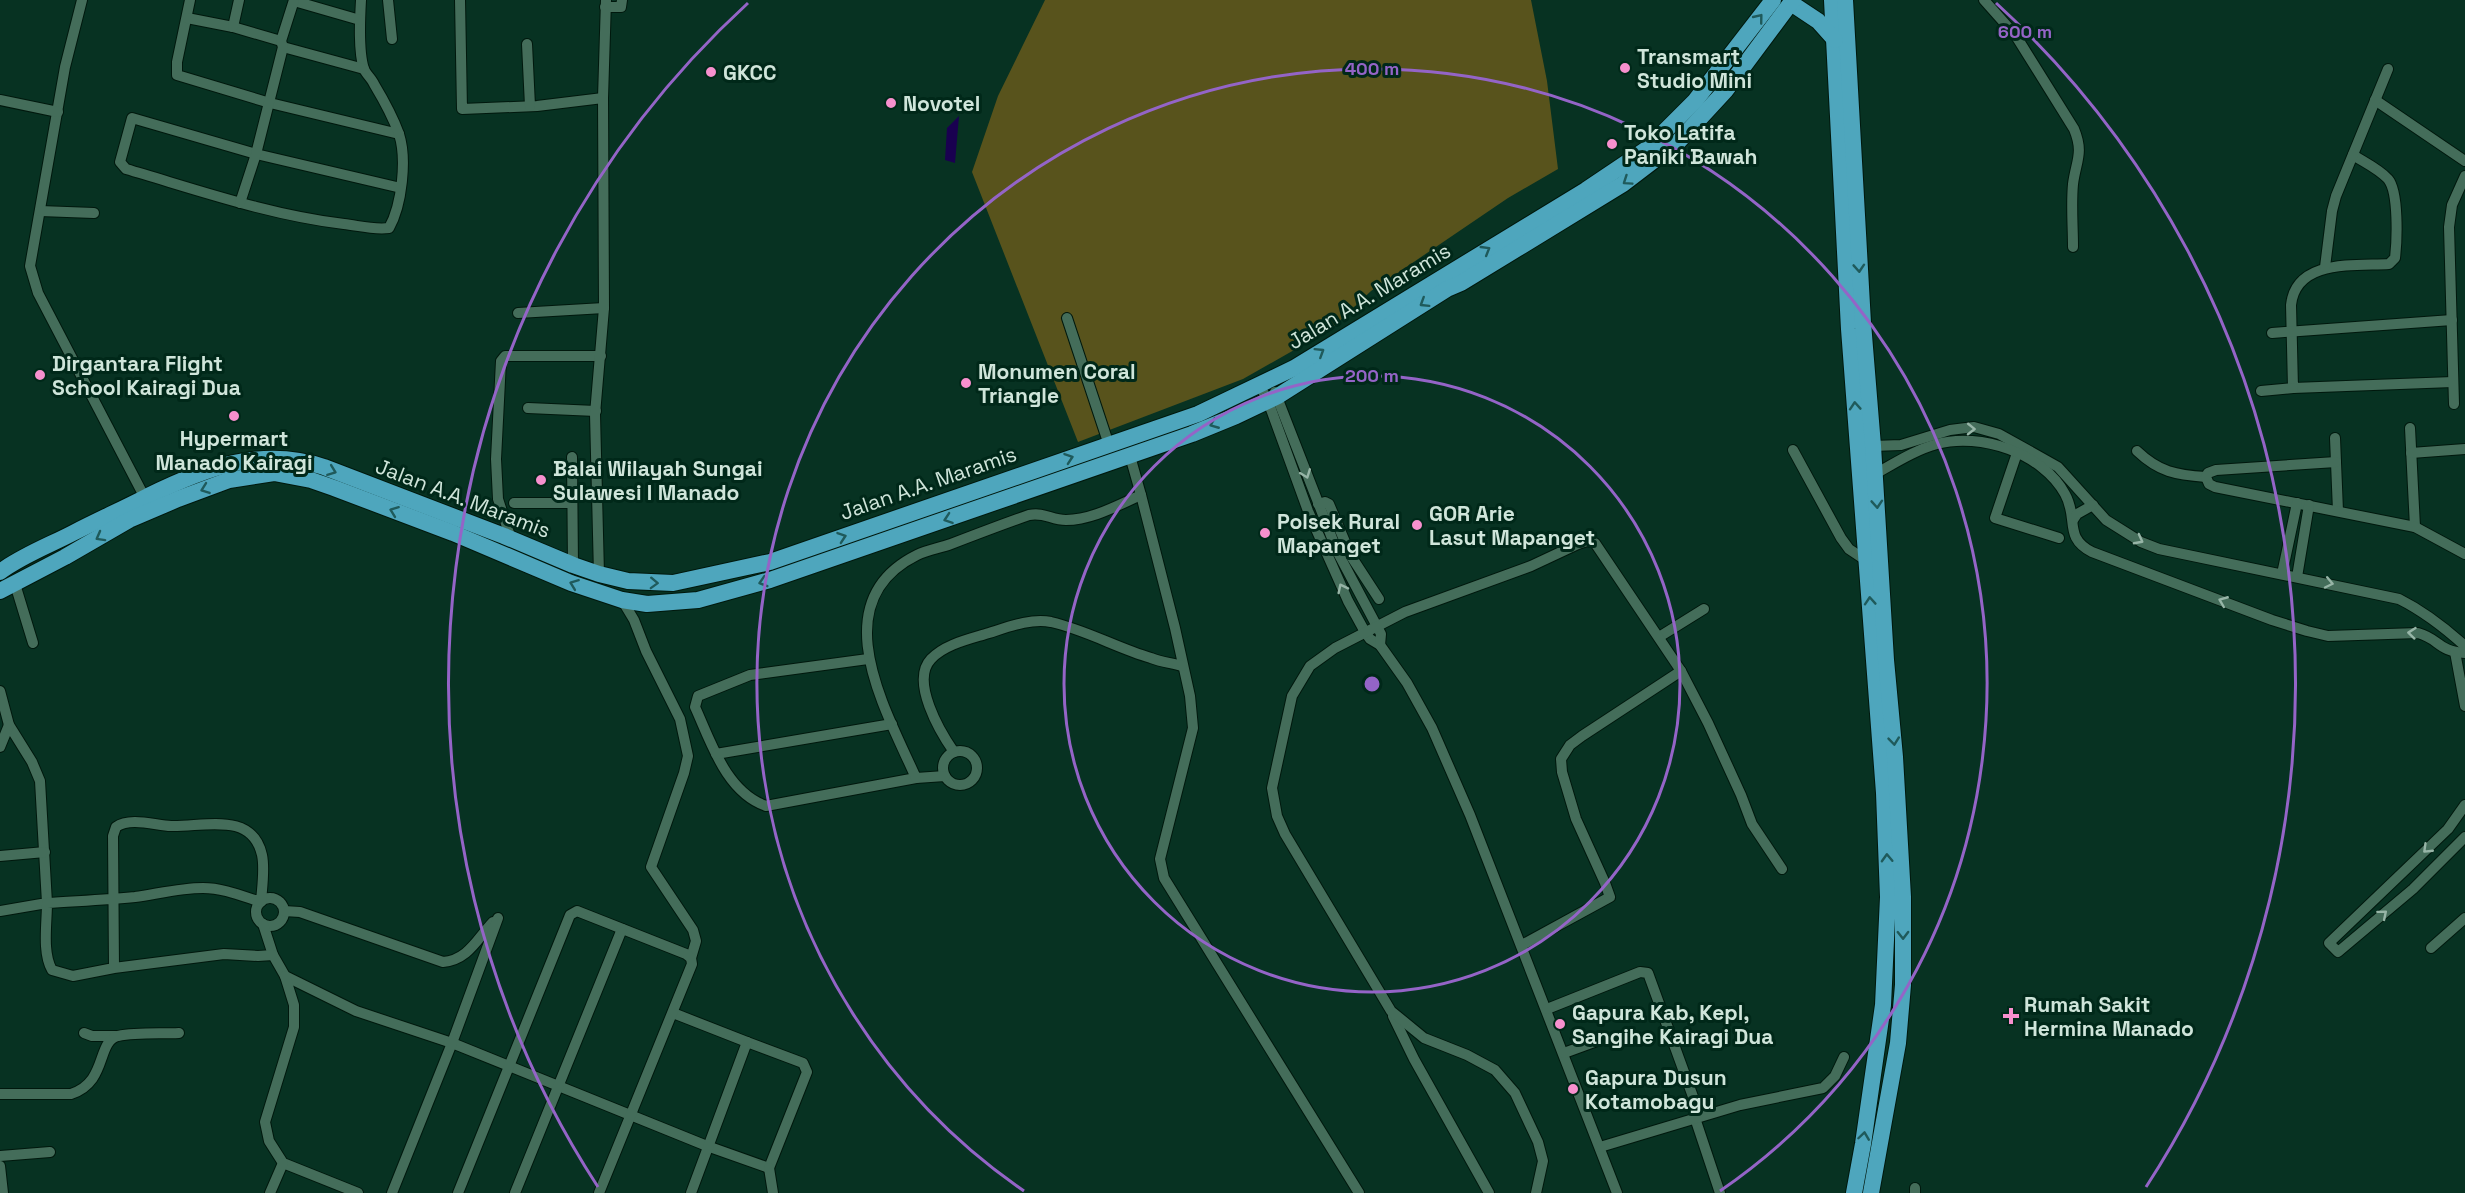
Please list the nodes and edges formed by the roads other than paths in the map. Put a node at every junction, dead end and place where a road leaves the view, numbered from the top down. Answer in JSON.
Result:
{"nodes":[{"id":1,"x":82,"y":0,"type":"edge"},
{"id":2,"x":190,"y":0,"type":"edge"},
{"id":3,"x":239,"y":0,"type":"edge"},
{"id":4,"x":294,"y":0,"type":"edge"},
{"id":5,"x":361,"y":0,"type":"edge"},
{"id":6,"x":388,"y":0,"type":"edge"},
{"id":7,"x":460,"y":0,"type":"edge"},
{"id":8,"x":622,"y":0,"type":"edge"},
{"id":9,"x":1773,"y":0,"type":"edge"},
{"id":10,"x":1832,"y":0,"type":"edge"},
{"id":11,"x":1845,"y":0,"type":"edge"},
{"id":12,"x":1984,"y":0,"type":"edge"},
{"id":13,"x":1792,"y":1,"type":"edge"},
{"id":14,"x":606,"y":4,"type":"edge"},
{"id":15,"x":187,"y":18,"type":"junction"},
{"id":16,"x":360,"y":20,"type":"junction"},
{"id":17,"x":233,"y":27,"type":"junction"},
{"id":18,"x":392,"y":39,"type":"dead end"},
{"id":19,"x":1835,"y":40,"type":"junction"},
{"id":20,"x":282,"y":44,"type":"junction"},
{"id":21,"x":527,"y":44,"type":"dead end"},
{"id":22,"x":364,"y":69,"type":"junction"},
{"id":23,"x":2388,"y":69,"type":"dead end"},
{"id":24,"x":603,"y":98,"type":"junction"},
{"id":25,"x":0,"y":100,"type":"edge"},
{"id":26,"x":1845,"y":100,"type":"junction"},
{"id":27,"x":2375,"y":100,"type":"junction"},
{"id":28,"x":270,"y":103,"type":"junction"},
{"id":29,"x":530,"y":106,"type":"junction"},
{"id":30,"x":58,"y":112,"type":"junction"},
{"id":31,"x":399,"y":134,"type":"junction"},
{"id":32,"x":256,"y":154,"type":"junction"},
{"id":33,"x":2353,"y":155,"type":"junction"},
{"id":34,"x":2465,"y":161,"type":"edge"},
{"id":35,"x":2465,"y":176,"type":"edge"},
{"id":36,"x":401,"y":188,"type":"junction"},
{"id":37,"x":240,"y":204,"type":"junction"},
{"id":38,"x":40,"y":211,"type":"junction"},
{"id":39,"x":94,"y":213,"type":"dead end"},
{"id":40,"x":2073,"y":247,"type":"dead end"},
{"id":41,"x":2325,"y":267,"type":"junction"},
{"id":42,"x":604,"y":308,"type":"junction"},
{"id":43,"x":518,"y":313,"type":"dead end"},
{"id":44,"x":1067,"y":318,"type":"dead end"},
{"id":45,"x":2452,"y":320,"type":"junction"},
{"id":46,"x":2290,"y":332,"type":"junction"},
{"id":47,"x":2272,"y":333,"type":"dead end"},
{"id":48,"x":601,"y":356,"type":"junction"},
{"id":49,"x":2453,"y":382,"type":"junction"},
{"id":50,"x":2293,"y":388,"type":"junction"},
{"id":51,"x":1269,"y":391,"type":"junction"},
{"id":52,"x":2261,"y":391,"type":"dead end"},
{"id":53,"x":2454,"y":404,"type":"dead end"},
{"id":54,"x":528,"y":408,"type":"dead end"},
{"id":55,"x":596,"y":411,"type":"junction"},
{"id":56,"x":2410,"y":428,"type":"dead end"},
{"id":57,"x":2336,"y":438,"type":"dead end"},
{"id":58,"x":1109,"y":445,"type":"junction"},
{"id":59,"x":1873,"y":446,"type":"junction"},
{"id":60,"x":2465,"y":449,"type":"edge"},
{"id":61,"x":1793,"y":450,"type":"dead end"},
{"id":62,"x":2137,"y":451,"type":"dead end"},
{"id":63,"x":2017,"y":453,"type":"junction"},
{"id":64,"x":2411,"y":453,"type":"junction"},
{"id":65,"x":1130,"y":456,"type":"junction"},
{"id":66,"x":572,"y":458,"type":"dead end"},
{"id":67,"x":2336,"y":462,"type":"junction"},
{"id":68,"x":1875,"y":474,"type":"junction"},
{"id":69,"x":2205,"y":477,"type":"junction"},
{"id":70,"x":1141,"y":495,"type":"junction"},
{"id":71,"x":1009,"y":497,"type":"junction"},
{"id":72,"x":145,"y":498,"type":"junction"},
{"id":73,"x":514,"y":503,"type":"dead end"},
{"id":74,"x":571,"y":503,"type":"junction"},
{"id":75,"x":2297,"y":503,"type":"junction"},
{"id":76,"x":1318,"y":504,"type":"junction"},
{"id":77,"x":2093,"y":505,"type":"junction"},
{"id":78,"x":2309,"y":505,"type":"junction"},
{"id":79,"x":2338,"y":511,"type":"junction"},
{"id":80,"x":1017,"y":519,"type":"junction"},
{"id":81,"x":2073,"y":520,"type":"junction"},
{"id":82,"x":2415,"y":526,"type":"junction"},
{"id":83,"x":2060,"y":538,"type":"dead end"},
{"id":84,"x":511,"y":539,"type":"junction"},
{"id":85,"x":2465,"y":554,"type":"edge"},
{"id":86,"x":1867,"y":561,"type":"junction"},
{"id":87,"x":573,"y":565,"type":"junction"},
{"id":88,"x":0,"y":572,"type":"edge"},
{"id":89,"x":599,"y":574,"type":"junction"},
{"id":90,"x":2282,"y":574,"type":"junction"},
{"id":91,"x":2297,"y":577,"type":"junction"},
{"id":92,"x":7,"y":588,"type":"edge"},
{"id":93,"x":1379,"y":598,"type":"dead end"},
{"id":94,"x":622,"y":600,"type":"junction"},
{"id":95,"x":1704,"y":609,"type":"dead end"},
{"id":96,"x":1377,"y":626,"type":"junction"},
{"id":97,"x":1365,"y":632,"type":"junction"},
{"id":98,"x":1659,"y":637,"type":"junction"},
{"id":99,"x":33,"y":643,"type":"dead end"},
{"id":100,"x":1380,"y":645,"type":"junction"},
{"id":101,"x":2465,"y":646,"type":"edge"},
{"id":102,"x":2460,"y":652,"type":"edge"},
{"id":103,"x":868,"y":659,"type":"junction"},
{"id":104,"x":1182,"y":666,"type":"junction"},
{"id":105,"x":1681,"y":671,"type":"junction"},
{"id":106,"x":0,"y":691,"type":"edge"},
{"id":107,"x":2465,"y":706,"type":"edge"},
{"id":108,"x":892,"y":724,"type":"junction"},
{"id":109,"x":9,"y":725,"type":"junction"},
{"id":110,"x":0,"y":747,"type":"edge"},
{"id":111,"x":954,"y":752,"type":"junction"},
{"id":112,"x":716,"y":753,"type":"junction"},
{"id":113,"x":945,"y":776,"type":"junction"},
{"id":114,"x":916,"y":778,"type":"junction"},
{"id":115,"x":2465,"y":805,"type":"edge"},
{"id":116,"x":2465,"y":837,"type":"edge"},
{"id":117,"x":45,"y":852,"type":"junction"},
{"id":118,"x":0,"y":856,"type":"edge"},
{"id":119,"x":1782,"y":869,"type":"dead end"},
{"id":120,"x":112,"y":898,"type":"junction"},
{"id":121,"x":261,"y":902,"type":"junction"},
{"id":122,"x":47,"y":903,"type":"junction"},
{"id":123,"x":0,"y":911,"type":"edge"},
{"id":124,"x":284,"y":911,"type":"junction"},
{"id":125,"x":2465,"y":918,"type":"edge"},
{"id":126,"x":263,"y":924,"type":"junction"},
{"id":127,"x":622,"y":929,"type":"junction"},
{"id":128,"x":1521,"y":945,"type":"junction"},
{"id":129,"x":2431,"y":948,"type":"dead end"},
{"id":130,"x":273,"y":955,"type":"junction"},
{"id":131,"x":692,"y":958,"type":"junction"},
{"id":132,"x":114,"y":968,"type":"junction"},
{"id":133,"x":285,"y":976,"type":"junction"},
{"id":134,"x":1546,"y":1009,"type":"junction"},
{"id":135,"x":1391,"y":1011,"type":"junction"},
{"id":136,"x":673,"y":1013,"type":"junction"},
{"id":137,"x":84,"y":1033,"type":"dead end"},
{"id":138,"x":179,"y":1033,"type":"dead end"},
{"id":139,"x":116,"y":1036,"type":"junction"},
{"id":140,"x":1605,"y":1038,"type":"dead end"},
{"id":141,"x":747,"y":1042,"type":"junction"},
{"id":142,"x":452,"y":1043,"type":"junction"},
{"id":143,"x":1564,"y":1053,"type":"junction"},
{"id":144,"x":1844,"y":1057,"type":"dead end"},
{"id":145,"x":508,"y":1066,"type":"junction"},
{"id":146,"x":558,"y":1087,"type":"junction"},
{"id":147,"x":0,"y":1094,"type":"edge"},
{"id":148,"x":630,"y":1115,"type":"junction"},
{"id":149,"x":1698,"y":1117,"type":"junction"},
{"id":150,"x":707,"y":1146,"type":"junction"},
{"id":151,"x":1600,"y":1147,"type":"junction"},
{"id":152,"x":50,"y":1152,"type":"dead end"},
{"id":153,"x":0,"y":1156,"type":"edge"},
{"id":154,"x":283,"y":1162,"type":"junction"},
{"id":155,"x":0,"y":1166,"type":"edge"},
{"id":156,"x":769,"y":1168,"type":"junction"},
{"id":157,"x":334,"y":1189,"type":"edge"},
{"id":158,"x":3,"y":1193,"type":"edge"},
{"id":159,"x":270,"y":1193,"type":"edge"},
{"id":160,"x":358,"y":1193,"type":"edge"},
{"id":161,"x":392,"y":1193,"type":"edge"},
{"id":162,"x":458,"y":1193,"type":"edge"},
{"id":163,"x":516,"y":1193,"type":"edge"},
{"id":164,"x":599,"y":1193,"type":"edge"},
{"id":165,"x":691,"y":1193,"type":"edge"},
{"id":166,"x":773,"y":1193,"type":"edge"},
{"id":167,"x":1359,"y":1193,"type":"edge"},
{"id":168,"x":1489,"y":1193,"type":"edge"},
{"id":169,"x":1536,"y":1193,"type":"edge"},
{"id":170,"x":1616,"y":1193,"type":"edge"},
{"id":171,"x":1719,"y":1193,"type":"edge"},
{"id":172,"x":1854,"y":1193,"type":"edge"},
{"id":173,"x":1871,"y":1193,"type":"edge"}],
"edges":[{"from":1,"to":30,"type":"street"},
{"from":2,"to":15,"type":"street"},
{"from":3,"to":17,"type":"street"},
{"from":4,"to":16,"type":"street"},
{"from":4,"to":20,"type":"street"},
{"from":5,"to":16,"type":"street"},
{"from":6,"to":18,"type":"street"},
{"from":7,"to":29,"type":"street"},
{"from":8,"to":14,"type":"street"},
{"from":51,"to":9,"type":"highway","name":"Jalan A.A. Maramis","one_way":true},
{"from":10,"to":19,"type":"highway"},
{"from":11,"to":26,"type":"highway"},
{"from":12,"to":40,"type":"street"},
{"from":13,"to":19,"type":"highway"},
{"from":13,"to":51,"type":"highway","one_way":true},
{"from":14,"to":24,"type":"street"},
{"from":15,"to":17,"type":"street"},
{"from":15,"to":28,"type":"street"},
{"from":16,"to":22,"type":"street"},
{"from":17,"to":20,"type":"street"},
{"from":19,"to":26,"type":"highway"},
{"from":20,"to":22,"type":"street"},
{"from":20,"to":28,"type":"street"},
{"from":21,"to":29,"type":"street"},
{"from":22,"to":31,"type":"street"},
{"from":23,"to":27,"type":"street"},
{"from":24,"to":29,"type":"street"},
{"from":24,"to":42,"type":"street"},
{"from":25,"to":30,"type":"street"},
{"from":26,"to":59,"type":"highway","one_way":true},
{"from":86,"to":26,"type":"highway","one_way":true},
{"from":27,"to":33,"type":"street"},
{"from":27,"to":34,"type":"street"},
{"from":28,"to":31,"type":"street"},
{"from":28,"to":32,"type":"street"},
{"from":30,"to":38,"type":"street"},
{"from":31,"to":36,"type":"street"},
{"from":32,"to":36,"type":"street"},
{"from":32,"to":37,"type":"street"},
{"from":32,"to":37,"type":"street"},
{"from":33,"to":41,"type":"street"},
{"from":33,"to":41,"type":"street"},
{"from":35,"to":45,"type":"street"},
{"from":36,"to":37,"type":"street"},
{"from":38,"to":39,"type":"street"},
{"from":38,"to":72,"type":"street"},
{"from":41,"to":46,"type":"street"},
{"from":42,"to":43,"type":"street"},
{"from":42,"to":48,"type":"street"},
{"from":44,"to":58,"type":"street"},
{"from":45,"to":46,"type":"street"},
{"from":45,"to":49,"type":"street"},
{"from":46,"to":47,"type":"street"},
{"from":46,"to":50,"type":"street"},
{"from":48,"to":55,"type":"street"},
{"from":48,"to":84,"type":"street"},
{"from":49,"to":50,"type":"street"},
{"from":49,"to":53,"type":"street"},
{"from":50,"to":52,"type":"street"},
{"from":51,"to":58,"type":"highway","name":"Jalan A.A. Maramis"},
{"from":51,"to":65,"type":"highway","one_way":true},
{"from":51,"to":76,"type":"street","one_way":true},
{"from":97,"to":51,"type":"street","one_way":true},
{"from":54,"to":55,"type":"street"},
{"from":55,"to":89,"type":"street"},
{"from":56,"to":64,"type":"street"},
{"from":57,"to":67,"type":"street"},
{"from":89,"to":58,"type":"highway","name":"Jalan A.A. Maramis","one_way":true},
{"from":59,"to":68,"type":"highway"},
{"from":59,"to":77,"type":"street","one_way":true},
{"from":60,"to":64,"type":"street"},
{"from":61,"to":86,"type":"street"},
{"from":62,"to":69,"type":"street"},
{"from":63,"to":68,"type":"street"},
{"from":63,"to":81,"type":"street"},
{"from":63,"to":83,"type":"street"},
{"from":64,"to":82,"type":"street"},
{"from":65,"to":70,"type":"street"},
{"from":65,"to":71,"type":"highway"},
{"from":66,"to":74,"type":"street"},
{"from":67,"to":69,"type":"street"},
{"from":67,"to":79,"type":"street"},
{"from":68,"to":173,"type":"highway","one_way":true},
{"from":69,"to":75,"type":"street"},
{"from":70,"to":80,"type":"street"},
{"from":70,"to":104,"type":"street"},
{"from":71,"to":80,"type":"street"},
{"from":71,"to":94,"type":"highway","one_way":true},
{"from":72,"to":84,"type":"highway","name":"Jalan A.A. Maramis","one_way":true},
{"from":72,"to":88,"type":"highway","name":"Jalan A.A. Maramis"},
{"from":73,"to":74,"type":"street"},
{"from":74,"to":87,"type":"street"},
{"from":75,"to":78,"type":"street"},
{"from":75,"to":90,"type":"street"},
{"from":76,"to":93,"type":"street"},
{"from":76,"to":96,"type":"street"},
{"from":77,"to":81,"type":"street"},
{"from":77,"to":90,"type":"street","one_way":true},
{"from":78,"to":79,"type":"street"},
{"from":78,"to":91,"type":"street"},
{"from":79,"to":82,"type":"street"},
{"from":80,"to":103,"type":"street"},
{"from":102,"to":81,"type":"street","one_way":true},
{"from":82,"to":85,"type":"street"},
{"from":84,"to":87,"type":"highway","name":"Jalan A.A. Maramis"},
{"from":172,"to":86,"type":"highway","one_way":true},
{"from":87,"to":89,"type":"highway","name":"Jalan A.A. Maramis"},
{"from":90,"to":91,"type":"street"},
{"from":91,"to":101,"type":"street","one_way":true},
{"from":94,"to":92,"type":"highway","one_way":true},
{"from":92,"to":99,"type":"street"},
{"from":94,"to":131,"type":"street"},
{"from":95,"to":98,"type":"street"},
{"from":96,"to":97,"type":"street"},
{"from":96,"to":98,"type":"street"},
{"from":96,"to":100,"type":"street"},
{"from":97,"to":100,"type":"street"},
{"from":97,"to":135,"type":"street"},
{"from":98,"to":105,"type":"street"},
{"from":100,"to":128,"type":"street"},
{"from":102,"to":107,"type":"street"},
{"from":103,"to":108,"type":"street"},
{"from":103,"to":112,"type":"street"},
{"from":104,"to":111,"type":"street"},
{"from":104,"to":167,"type":"street"},
{"from":105,"to":119,"type":"street"},
{"from":105,"to":128,"type":"street"},
{"from":106,"to":109,"type":"street"},
{"from":108,"to":112,"type":"street"},
{"from":108,"to":114,"type":"street"},
{"from":109,"to":110,"type":"street"},
{"from":109,"to":117,"type":"street"},
{"from":111,"to":113,"type":"street"},
{"from":111,"to":113,"type":"street"},
{"from":112,"to":114,"type":"street"},
{"from":113,"to":114,"type":"street"},
{"from":115,"to":116,"type":"street","one_way":true},
{"from":117,"to":118,"type":"street"},
{"from":117,"to":122,"type":"street"},
{"from":120,"to":121,"type":"street"},
{"from":120,"to":121,"type":"street"},
{"from":120,"to":122,"type":"street"},
{"from":120,"to":132,"type":"street"},
{"from":121,"to":124,"type":"street"},
{"from":121,"to":126,"type":"street"},
{"from":122,"to":123,"type":"street"},
{"from":122,"to":132,"type":"street"},
{"from":124,"to":126,"type":"street"},
{"from":124,"to":142,"type":"street"},
{"from":125,"to":129,"type":"street"},
{"from":126,"to":130,"type":"street"},
{"from":127,"to":131,"type":"street"},
{"from":127,"to":145,"type":"street"},
{"from":127,"to":146,"type":"street"},
{"from":128,"to":134,"type":"street"},
{"from":130,"to":132,"type":"street"},
{"from":130,"to":133,"type":"street"},
{"from":131,"to":136,"type":"street"},
{"from":133,"to":142,"type":"street"},
{"from":133,"to":154,"type":"street"},
{"from":134,"to":143,"type":"street"},
{"from":134,"to":149,"type":"street"},
{"from":135,"to":168,"type":"street"},
{"from":135,"to":169,"type":"street"},
{"from":136,"to":141,"type":"street"},
{"from":136,"to":148,"type":"street"},
{"from":137,"to":139,"type":"street"},
{"from":138,"to":139,"type":"street"},
{"from":139,"to":147,"type":"street"},
{"from":140,"to":143,"type":"street"},
{"from":141,"to":150,"type":"street"},
{"from":141,"to":156,"type":"street"},
{"from":142,"to":145,"type":"street"},
{"from":142,"to":161,"type":"street"},
{"from":143,"to":151,"type":"street"},
{"from":144,"to":149,"type":"street"},
{"from":145,"to":146,"type":"street"},
{"from":145,"to":162,"type":"street"},
{"from":146,"to":148,"type":"street"},
{"from":146,"to":163,"type":"street"},
{"from":148,"to":150,"type":"street"},
{"from":148,"to":164,"type":"street"},
{"from":149,"to":151,"type":"street"},
{"from":149,"to":171,"type":"street"},
{"from":150,"to":156,"type":"street"},
{"from":150,"to":165,"type":"street"},
{"from":151,"to":170,"type":"street"},
{"from":152,"to":153,"type":"street"},
{"from":154,"to":157,"type":"street"},
{"from":154,"to":159,"type":"street"},
{"from":155,"to":158,"type":"street"},
{"from":156,"to":166,"type":"street"},
{"from":157,"to":160,"type":"street"}]}
